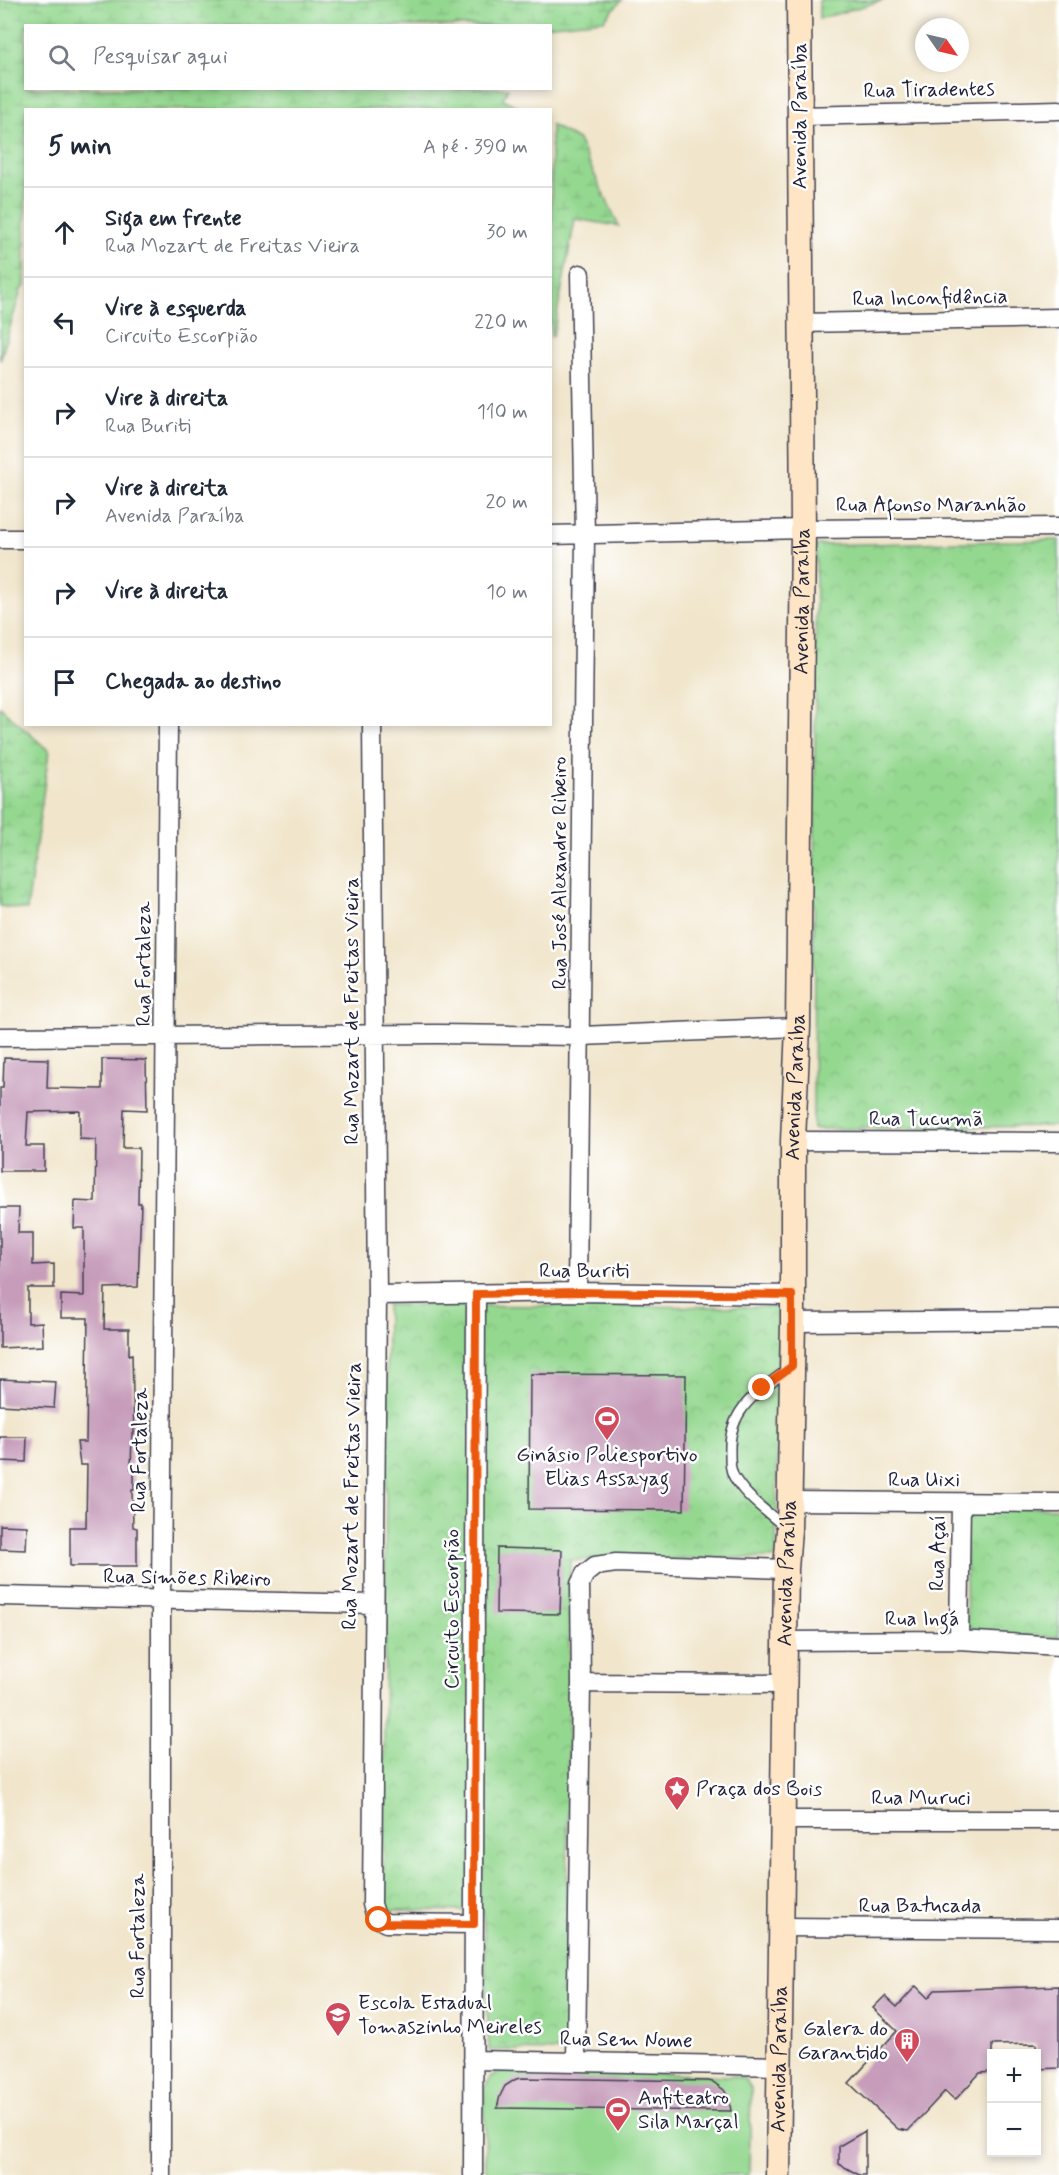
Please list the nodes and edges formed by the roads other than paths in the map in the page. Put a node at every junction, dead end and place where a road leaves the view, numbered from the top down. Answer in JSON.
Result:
{"nodes":[{"id":1,"x":799,"y":0,"type":"edge"},
{"id":2,"x":1059,"y":110,"type":"edge"},
{"id":3,"x":800,"y":116,"type":"junction"},
{"id":4,"x":580,"y":274,"type":"dead end"},
{"id":5,"x":1059,"y":318,"type":"edge"},
{"id":6,"x":801,"y":323,"type":"junction"},
{"id":7,"x":1059,"y":527,"type":"edge"},
{"id":8,"x":803,"y":529,"type":"junction"},
{"id":9,"x":552,"y":535,"type":"edge"},
{"id":10,"x":585,"y":535,"type":"junction"},
{"id":11,"x":0,"y":538,"type":"edge"},
{"id":12,"x":24,"y":539,"type":"edge"},
{"id":13,"x":168,"y":726,"type":"edge"},
{"id":14,"x":372,"y":726,"type":"edge"},
{"id":15,"x":798,"y":1027,"type":"junction"},
{"id":16,"x":375,"y":1034,"type":"junction"},
{"id":17,"x":166,"y":1035,"type":"junction"},
{"id":18,"x":581,"y":1036,"type":"junction"},
{"id":19,"x":0,"y":1037,"type":"edge"},
{"id":20,"x":793,"y":1141,"type":"junction"},
{"id":21,"x":1059,"y":1142,"type":"edge"},
{"id":22,"x":577,"y":1292,"type":"junction"},
{"id":23,"x":476,"y":1294,"type":"junction"},
{"id":24,"x":377,"y":1295,"type":"junction"},
{"id":25,"x":792,"y":1295,"type":"junction"},
{"id":26,"x":1059,"y":1320,"type":"edge"},
{"id":27,"x":793,"y":1322,"type":"junction"},
{"id":28,"x":792,"y":1366,"type":"junction"},
{"id":29,"x":789,"y":1501,"type":"junction"},
{"id":30,"x":961,"y":1503,"type":"junction"},
{"id":31,"x":1059,"y":1503,"type":"edge"},
{"id":32,"x":789,"y":1530,"type":"junction"},
{"id":33,"x":786,"y":1569,"type":"junction"},
{"id":34,"x":0,"y":1596,"type":"edge"},
{"id":35,"x":161,"y":1600,"type":"junction"},
{"id":36,"x":373,"y":1604,"type":"junction"},
{"id":37,"x":785,"y":1641,"type":"junction"},
{"id":38,"x":959,"y":1641,"type":"junction"},
{"id":39,"x":1059,"y":1646,"type":"edge"},
{"id":40,"x":581,"y":1683,"type":"junction"},
{"id":41,"x":784,"y":1684,"type":"junction"},
{"id":42,"x":782,"y":1820,"type":"junction"},
{"id":43,"x":1059,"y":1820,"type":"edge"},
{"id":44,"x":474,"y":1924,"type":"junction"},
{"id":45,"x":781,"y":1928,"type":"junction"},
{"id":46,"x":1059,"y":1929,"type":"edge"},
{"id":47,"x":473,"y":2060,"type":"junction"},
{"id":48,"x":576,"y":2061,"type":"junction"},
{"id":49,"x":778,"y":2066,"type":"junction"},
{"id":50,"x":161,"y":2175,"type":"edge"},
{"id":51,"x":473,"y":2175,"type":"edge"},
{"id":52,"x":778,"y":2175,"type":"edge"}],
"edges":[{"from":1,"to":3,"type":"street","name":"Avenida Paraíba"},
{"from":2,"to":3,"type":"street","name":"Rua Tiradentes"},
{"from":3,"to":6,"type":"street","name":"Avenida Paraíba"},
{"from":4,"to":10,"type":"street","name":"Rua José Alexandre Ribeiro"},
{"from":5,"to":6,"type":"street","name":"Rua Inconfidência"},
{"from":6,"to":8,"type":"street","name":"Avenida Paraíba"},
{"from":7,"to":8,"type":"street","name":"Rua Afonso Maranhão"},
{"from":8,"to":10,"type":"street","name":"Rua Afonso Maranhão"},
{"from":8,"to":15,"type":"street","name":"Avenida Paraíba"},
{"from":9,"to":10,"type":"street","name":"Rua Afonso Maranhão"},
{"from":10,"to":18,"type":"street","name":"Rua José Alexandre Ribeiro"},
{"from":11,"to":12,"type":"street"},
{"from":13,"to":17,"type":"street","name":"Rua Fortaleza"},
{"from":14,"to":16,"type":"street","name":"Rua Mozart de Freitas Vieira"},
{"from":15,"to":18,"type":"street"},
{"from":15,"to":20,"type":"street","name":"Avenida Paraíba"},
{"from":16,"to":17,"type":"street"},
{"from":16,"to":18,"type":"street"},
{"from":16,"to":24,"type":"street","name":"Rua Mozart de Freitas Vieira"},
{"from":17,"to":19,"type":"street"},
{"from":17,"to":35,"type":"street","name":"Rua Fortaleza"},
{"from":18,"to":22,"type":"street","name":"Rua José Alexandre Ribeiro"},
{"from":20,"to":21,"type":"street","name":"Rua Tucumã"},
{"from":20,"to":25,"type":"street","name":"Avenida Paraíba"},
{"from":22,"to":23,"type":"street","name":"Rua Buriti"},
{"from":22,"to":25,"type":"street","name":"Rua Buriti"},
{"from":23,"to":24,"type":"street","name":"Rua Buriti"},
{"from":23,"to":44,"type":"street","name":"Circuito Escorpião"},
{"from":24,"to":36,"type":"street","name":"Rua Mozart de Freitas Vieira"},
{"from":25,"to":27,"type":"street","name":"Avenida Paraíba"},
{"from":26,"to":27,"type":"street"},
{"from":27,"to":28,"type":"street","name":"Avenida Paraíba"},
{"from":28,"to":29,"type":"street","name":"Avenida Paraíba"},
{"from":28,"to":32,"type":"lane"},
{"from":29,"to":30,"type":"street","name":"Rua Uixi"},
{"from":29,"to":32,"type":"street","name":"Avenida Paraíba"},
{"from":30,"to":31,"type":"street","name":"Rua Uixi"},
{"from":30,"to":38,"type":"street","name":"Rua Açaí"},
{"from":32,"to":33,"type":"street","name":"Avenida Paraíba"},
{"from":33,"to":37,"type":"street","name":"Avenida Paraíba"},
{"from":33,"to":40,"type":"street"},
{"from":34,"to":35,"type":"street","name":"Rua Simões Ribeiro"},
{"from":35,"to":36,"type":"street","name":"Rua Simões Ribeiro"},
{"from":35,"to":50,"type":"street","name":"Rua Fortaleza"},
{"from":36,"to":44,"type":"street","name":"Rua Mozart de Freitas Vieira"},
{"from":37,"to":38,"type":"street","name":"Rua Ingá"},
{"from":37,"to":41,"type":"street","name":"Avenida Paraíba"},
{"from":38,"to":39,"type":"street","name":"Rua Ingá"},
{"from":40,"to":41,"type":"street"},
{"from":40,"to":48,"type":"street"},
{"from":41,"to":42,"type":"street","name":"Avenida Paraíba"},
{"from":42,"to":43,"type":"street","name":"Rua Muruci"},
{"from":42,"to":45,"type":"street","name":"Avenida Paraíba"},
{"from":44,"to":47,"type":"street"},
{"from":45,"to":46,"type":"street","name":"Rua Batucada"},
{"from":45,"to":49,"type":"street","name":"Avenida Paraíba"},
{"from":47,"to":48,"type":"street","name":"Rua Sem Nome"},
{"from":47,"to":51,"type":"street"},
{"from":48,"to":49,"type":"street","name":"Rua Sem Nome"},
{"from":49,"to":52,"type":"street","name":"Avenida Paraíba"}]}
